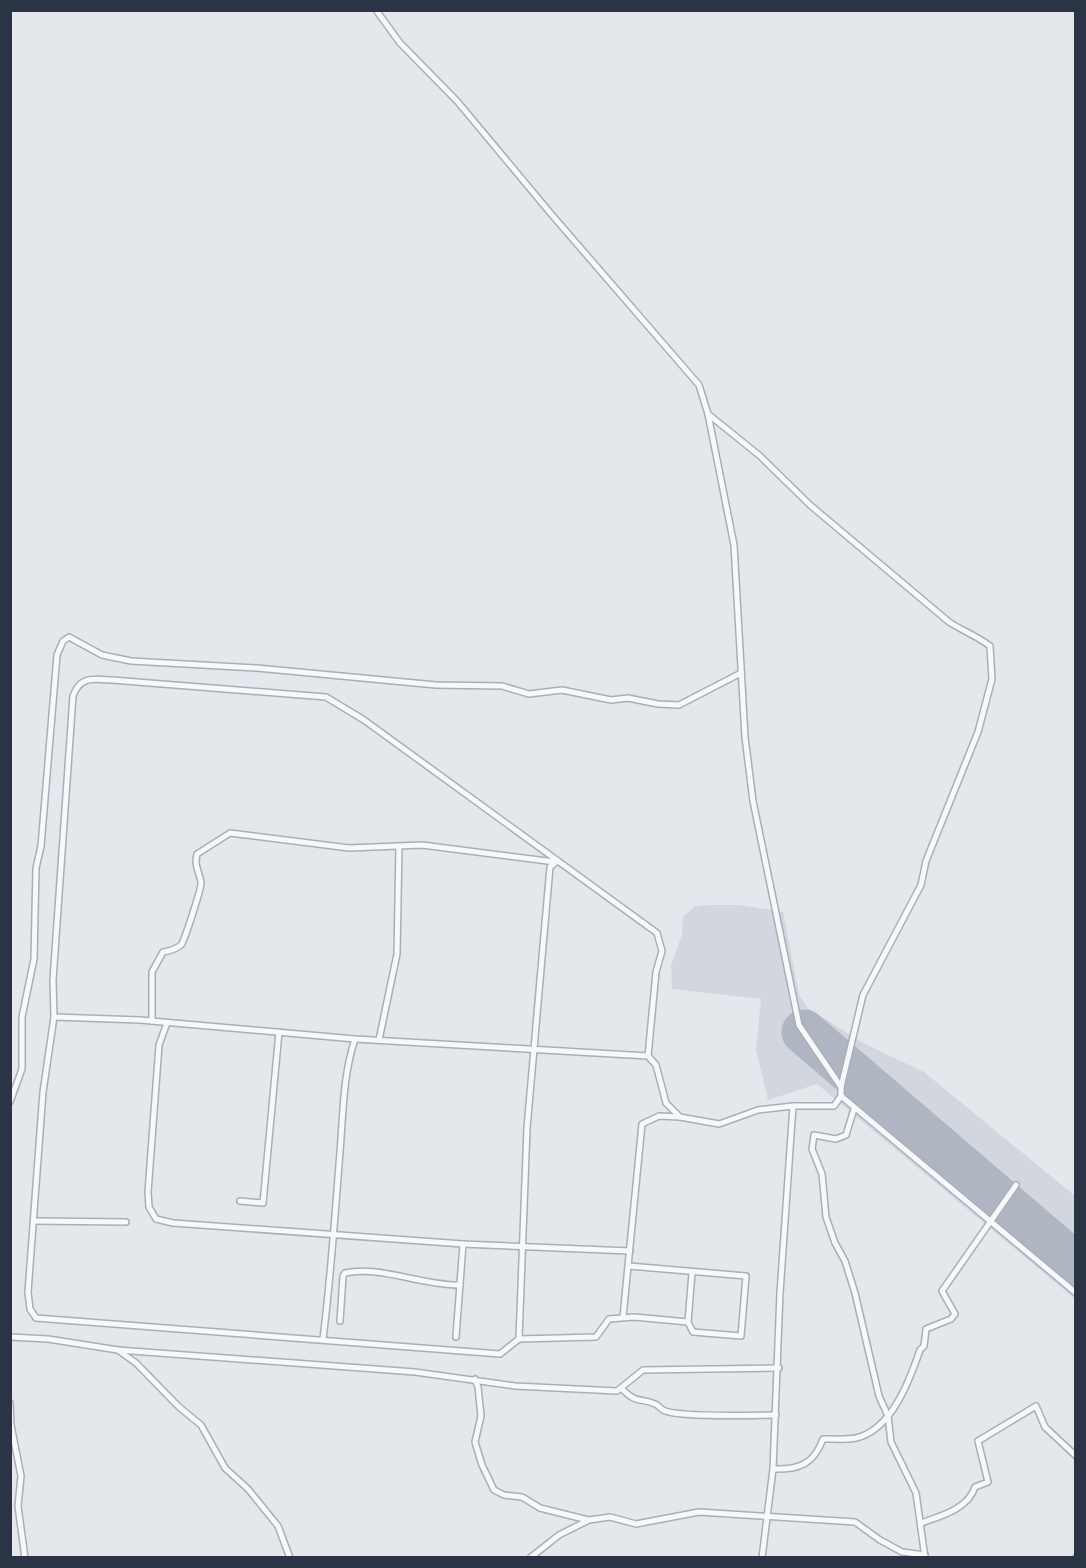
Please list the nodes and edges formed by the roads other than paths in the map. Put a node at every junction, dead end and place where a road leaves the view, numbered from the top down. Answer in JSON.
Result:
{"nodes":[{"id":1,"x":376,"y":10,"type":"edge"},
{"id":2,"x":708,"y":414,"type":"junction"},
{"id":3,"x":741,"y":673,"type":"junction"},
{"id":4,"x":399,"y":846,"type":"junction"},
{"id":5,"x":556,"y":862,"type":"junction"},
{"id":6,"x":54,"y":1017,"type":"junction"},
{"id":7,"x":152,"y":1021,"type":"junction"},
{"id":8,"x":167,"y":1023,"type":"junction"},
{"id":9,"x":279,"y":1032,"type":"junction"},
{"id":10,"x":355,"y":1039,"type":"junction"},
{"id":11,"x":379,"y":1040,"type":"junction"},
{"id":12,"x":535,"y":1050,"type":"junction"},
{"id":13,"x":648,"y":1056,"type":"junction"},
{"id":14,"x":841,"y":1087,"type":"junction"},
{"id":15,"x":841,"y":1096,"type":"junction"},
{"id":16,"x":10,"y":1102,"type":"edge"},
{"id":17,"x":794,"y":1106,"type":"junction"},
{"id":18,"x":854,"y":1109,"type":"junction"},
{"id":19,"x":680,"y":1117,"type":"junction"},
{"id":20,"x":1016,"y":1185,"type":"dead end"},
{"id":21,"x":240,"y":1201,"type":"dead end"},
{"id":22,"x":991,"y":1219,"type":"junction"},
{"id":23,"x":34,"y":1221,"type":"junction"},
{"id":24,"x":126,"y":1222,"type":"dead end"},
{"id":25,"x":333,"y":1233,"type":"junction"},
{"id":26,"x":463,"y":1244,"type":"junction"},
{"id":27,"x":523,"y":1245,"type":"junction"},
{"id":28,"x":630,"y":1251,"type":"junction"},
{"id":29,"x":629,"y":1266,"type":"junction"},
{"id":30,"x":692,"y":1273,"type":"junction"},
{"id":31,"x":460,"y":1285,"type":"junction"},
{"id":32,"x":1076,"y":1293,"type":"edge"},
{"id":33,"x":623,"y":1317,"type":"junction"},
{"id":34,"x":340,"y":1321,"type":"dead end"},
{"id":35,"x":688,"y":1322,"type":"junction"},
{"id":36,"x":456,"y":1337,"type":"dead end"},
{"id":37,"x":11,"y":1339,"type":"edge"},
{"id":38,"x":323,"y":1339,"type":"junction"},
{"id":39,"x":519,"y":1339,"type":"junction"},
{"id":40,"x":118,"y":1350,"type":"junction"},
{"id":41,"x":779,"y":1368,"type":"junction"},
{"id":42,"x":475,"y":1379,"type":"junction"},
{"id":43,"x":622,"y":1389,"type":"junction"},
{"id":44,"x":10,"y":1403,"type":"edge"},
{"id":45,"x":776,"y":1415,"type":"junction"},
{"id":46,"x":888,"y":1416,"type":"junction"},
{"id":47,"x":1076,"y":1456,"type":"edge"},
{"id":48,"x":773,"y":1469,"type":"junction"},
{"id":49,"x":767,"y":1517,"type":"junction"},
{"id":50,"x":589,"y":1520,"type":"junction"},
{"id":51,"x":921,"y":1523,"type":"junction"},
{"id":52,"x":925,"y":1556,"type":"edge"},
{"id":53,"x":25,"y":1557,"type":"edge"},
{"id":54,"x":290,"y":1557,"type":"edge"},
{"id":55,"x":530,"y":1557,"type":"edge"},
{"id":56,"x":762,"y":1557,"type":"edge"}],
"edges":[{"from":1,"to":2,"type":"street"},
{"from":2,"to":3,"type":"street"},
{"from":2,"to":14,"type":"street"},
{"from":3,"to":14,"type":"street"},
{"from":3,"to":16,"type":"street"},
{"from":4,"to":5,"type":"street"},
{"from":4,"to":7,"type":"street"},
{"from":4,"to":11,"type":"street"},
{"from":5,"to":6,"type":"street"},
{"from":5,"to":12,"type":"street"},
{"from":5,"to":13,"type":"street"},
{"from":6,"to":7,"type":"street"},
{"from":6,"to":23,"type":"street"},
{"from":7,"to":8,"type":"street"},
{"from":8,"to":9,"type":"street"},
{"from":8,"to":25,"type":"street"},
{"from":9,"to":10,"type":"street"},
{"from":9,"to":21,"type":"street"},
{"from":10,"to":11,"type":"street"},
{"from":10,"to":25,"type":"street"},
{"from":11,"to":12,"type":"street"},
{"from":12,"to":13,"type":"street"},
{"from":12,"to":27,"type":"street"},
{"from":13,"to":19,"type":"street"},
{"from":14,"to":15,"type":"street"},
{"from":15,"to":17,"type":"street"},
{"from":15,"to":18,"type":"street"},
{"from":17,"to":19,"type":"street"},
{"from":17,"to":41,"type":"street"},
{"from":18,"to":22,"type":"street"},
{"from":18,"to":46,"type":"street"},
{"from":19,"to":28,"type":"street"},
{"from":20,"to":22,"type":"street"},
{"from":22,"to":32,"type":"street"},
{"from":22,"to":46,"type":"street"},
{"from":23,"to":24,"type":"street"},
{"from":23,"to":38,"type":"street"},
{"from":25,"to":26,"type":"street"},
{"from":25,"to":38,"type":"street"},
{"from":26,"to":27,"type":"street"},
{"from":26,"to":31,"type":"street"},
{"from":27,"to":28,"type":"street"},
{"from":27,"to":39,"type":"street"},
{"from":28,"to":29,"type":"street"},
{"from":29,"to":30,"type":"street"},
{"from":29,"to":33,"type":"street"},
{"from":30,"to":35,"type":"street"},
{"from":30,"to":35,"type":"street"},
{"from":31,"to":34,"type":"street"},
{"from":31,"to":36,"type":"street"},
{"from":33,"to":35,"type":"street"},
{"from":33,"to":39,"type":"street"},
{"from":37,"to":40,"type":"street"},
{"from":38,"to":39,"type":"street"},
{"from":40,"to":42,"type":"street"},
{"from":40,"to":54,"type":"street"},
{"from":41,"to":43,"type":"street"},
{"from":41,"to":45,"type":"street"},
{"from":42,"to":43,"type":"street"},
{"from":42,"to":50,"type":"street"},
{"from":43,"to":45,"type":"street"},
{"from":44,"to":53,"type":"street"},
{"from":45,"to":48,"type":"street"},
{"from":46,"to":48,"type":"street"},
{"from":46,"to":51,"type":"street"},
{"from":47,"to":51,"type":"street"},
{"from":48,"to":49,"type":"street"},
{"from":49,"to":50,"type":"street"},
{"from":49,"to":52,"type":"street"},
{"from":49,"to":56,"type":"street"},
{"from":50,"to":55,"type":"street"},
{"from":51,"to":52,"type":"street"}]}
